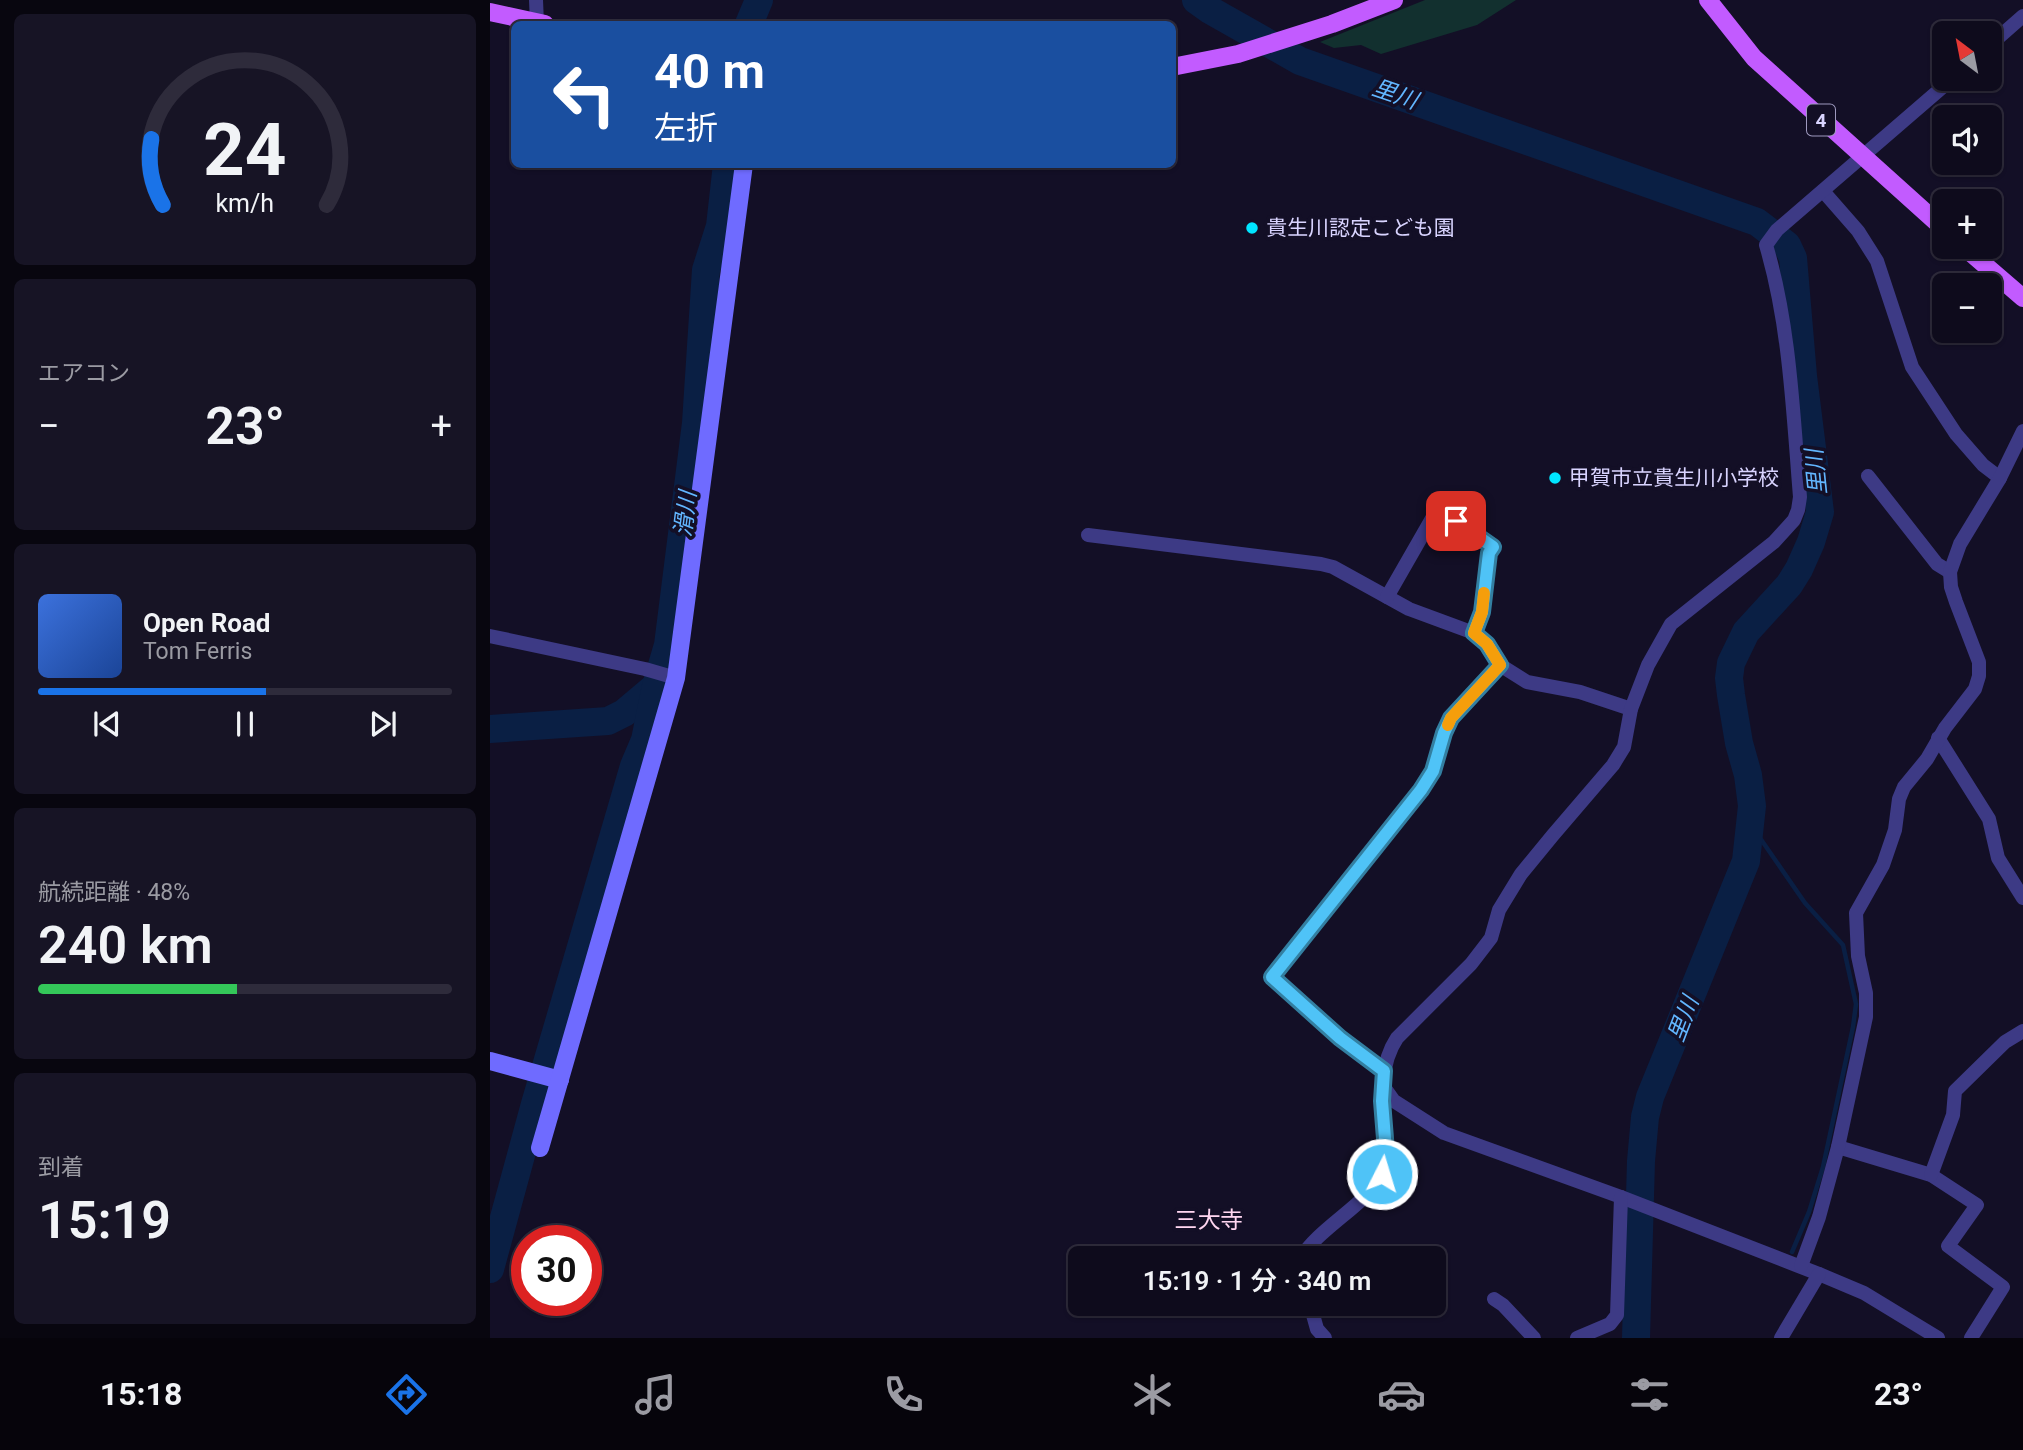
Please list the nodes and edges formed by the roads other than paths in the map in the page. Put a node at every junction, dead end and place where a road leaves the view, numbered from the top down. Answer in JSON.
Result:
{"nodes":[{"id":1,"x":536,"y":0,"type":"edge"},
{"id":2,"x":1394,"y":0,"type":"edge"},
{"id":3,"x":1708,"y":0,"type":"edge"},
{"id":4,"x":490,"y":12,"type":"edge"},
{"id":5,"x":2023,"y":16,"type":"edge"},
{"id":6,"x":528,"y":21,"type":"edge"},
{"id":7,"x":540,"y":21,"type":"edge"},
{"id":8,"x":2002,"y":34,"type":"edge"},
{"id":9,"x":1176,"y":66,"type":"edge"},
{"id":10,"x":1938,"y":91,"type":"edge"},
{"id":11,"x":1863,"y":158,"type":"junction"},
{"id":12,"x":743,"y":168,"type":"edge"},
{"id":13,"x":1823,"y":191,"type":"junction"},
{"id":14,"x":1932,"y":218,"type":"edge"},
{"id":15,"x":1979,"y":259,"type":"edge"},
{"id":16,"x":2023,"y":298,"type":"edge"},
{"id":17,"x":2023,"y":431,"type":"edge"},
{"id":18,"x":1868,"y":476,"type":"dead end"},
{"id":19,"x":2000,"y":478,"type":"junction"},
{"id":20,"x":1088,"y":535,"type":"dead end"},
{"id":21,"x":1950,"y":572,"type":"junction"},
{"id":22,"x":1387,"y":597,"type":"junction"},
{"id":23,"x":1474,"y":633,"type":"junction"},
{"id":24,"x":490,"y":636,"type":"edge"},
{"id":25,"x":1500,"y":665,"type":"junction"},
{"id":26,"x":671,"y":676,"type":"junction"},
{"id":27,"x":1631,"y":709,"type":"junction"},
{"id":28,"x":1938,"y":738,"type":"junction"},
{"id":29,"x":2023,"y":898,"type":"edge"},
{"id":30,"x":2023,"y":1031,"type":"edge"},
{"id":31,"x":490,"y":1061,"type":"edge"},
{"id":32,"x":1384,"y":1071,"type":"junction"},
{"id":33,"x":560,"y":1080,"type":"junction"},
{"id":34,"x":1384,"y":1087,"type":"junction"},
{"id":35,"x":1838,"y":1147,"type":"junction"},
{"id":36,"x":540,"y":1148,"type":"dead end"},
{"id":37,"x":1931,"y":1175,"type":"junction"},
{"id":38,"x":1624,"y":1198,"type":"junction"},
{"id":39,"x":1311,"y":1246,"type":"edge"},
{"id":40,"x":1801,"y":1266,"type":"junction"},
{"id":41,"x":1819,"y":1273,"type":"junction"},
{"id":42,"x":1494,"y":1299,"type":"dead end"},
{"id":43,"x":1313,"y":1316,"type":"edge"},
{"id":44,"x":1317,"y":1335,"type":"edge"},
{"id":45,"x":1534,"y":1338,"type":"edge"},
{"id":46,"x":1577,"y":1338,"type":"edge"},
{"id":47,"x":1780,"y":1338,"type":"edge"},
{"id":48,"x":1938,"y":1338,"type":"edge"},
{"id":49,"x":1971,"y":1338,"type":"edge"}],
"edges":[{"from":1,"to":7,"type":"street"},
{"from":2,"to":9,"type":"main road"},
{"from":3,"to":11,"type":"main road","number":"4"},
{"from":4,"to":6,"type":"main road"},
{"from":5,"to":8,"type":"street"},
{"from":10,"to":11,"type":"street"},
{"from":11,"to":13,"type":"street"},
{"from":11,"to":14,"type":"main road","number":"4"},
{"from":12,"to":26,"type":"street"},
{"from":13,"to":19,"type":"street"},
{"from":13,"to":27,"type":"street"},
{"from":15,"to":16,"type":"main road"},
{"from":17,"to":19,"type":"street"},
{"from":18,"to":21,"type":"street"},
{"from":19,"to":21,"type":"street"},
{"from":20,"to":22,"type":"street"},
{"from":21,"to":28,"type":"street"},
{"from":22,"to":23,"type":"street"},
{"from":22,"to":23,"type":"street"},
{"from":23,"to":25,"type":"street"},
{"from":24,"to":26,"type":"street"},
{"from":25,"to":27,"type":"street"},
{"from":25,"to":32,"type":"street"},
{"from":26,"to":33,"type":"street"},
{"from":27,"to":32,"type":"street"},
{"from":28,"to":29,"type":"street"},
{"from":28,"to":35,"type":"street"},
{"from":30,"to":37,"type":"street"},
{"from":31,"to":33,"type":"street"},
{"from":32,"to":34,"type":"street"},
{"from":33,"to":36,"type":"street"},
{"from":34,"to":38,"type":"street"},
{"from":34,"to":39,"type":"street"},
{"from":35,"to":37,"type":"street"},
{"from":35,"to":40,"type":"street"},
{"from":37,"to":49,"type":"street"},
{"from":38,"to":40,"type":"street"},
{"from":38,"to":46,"type":"street"},
{"from":40,"to":41,"type":"street"},
{"from":41,"to":47,"type":"street"},
{"from":41,"to":48,"type":"street"},
{"from":42,"to":45,"type":"street"},
{"from":43,"to":44,"type":"street"}]}
